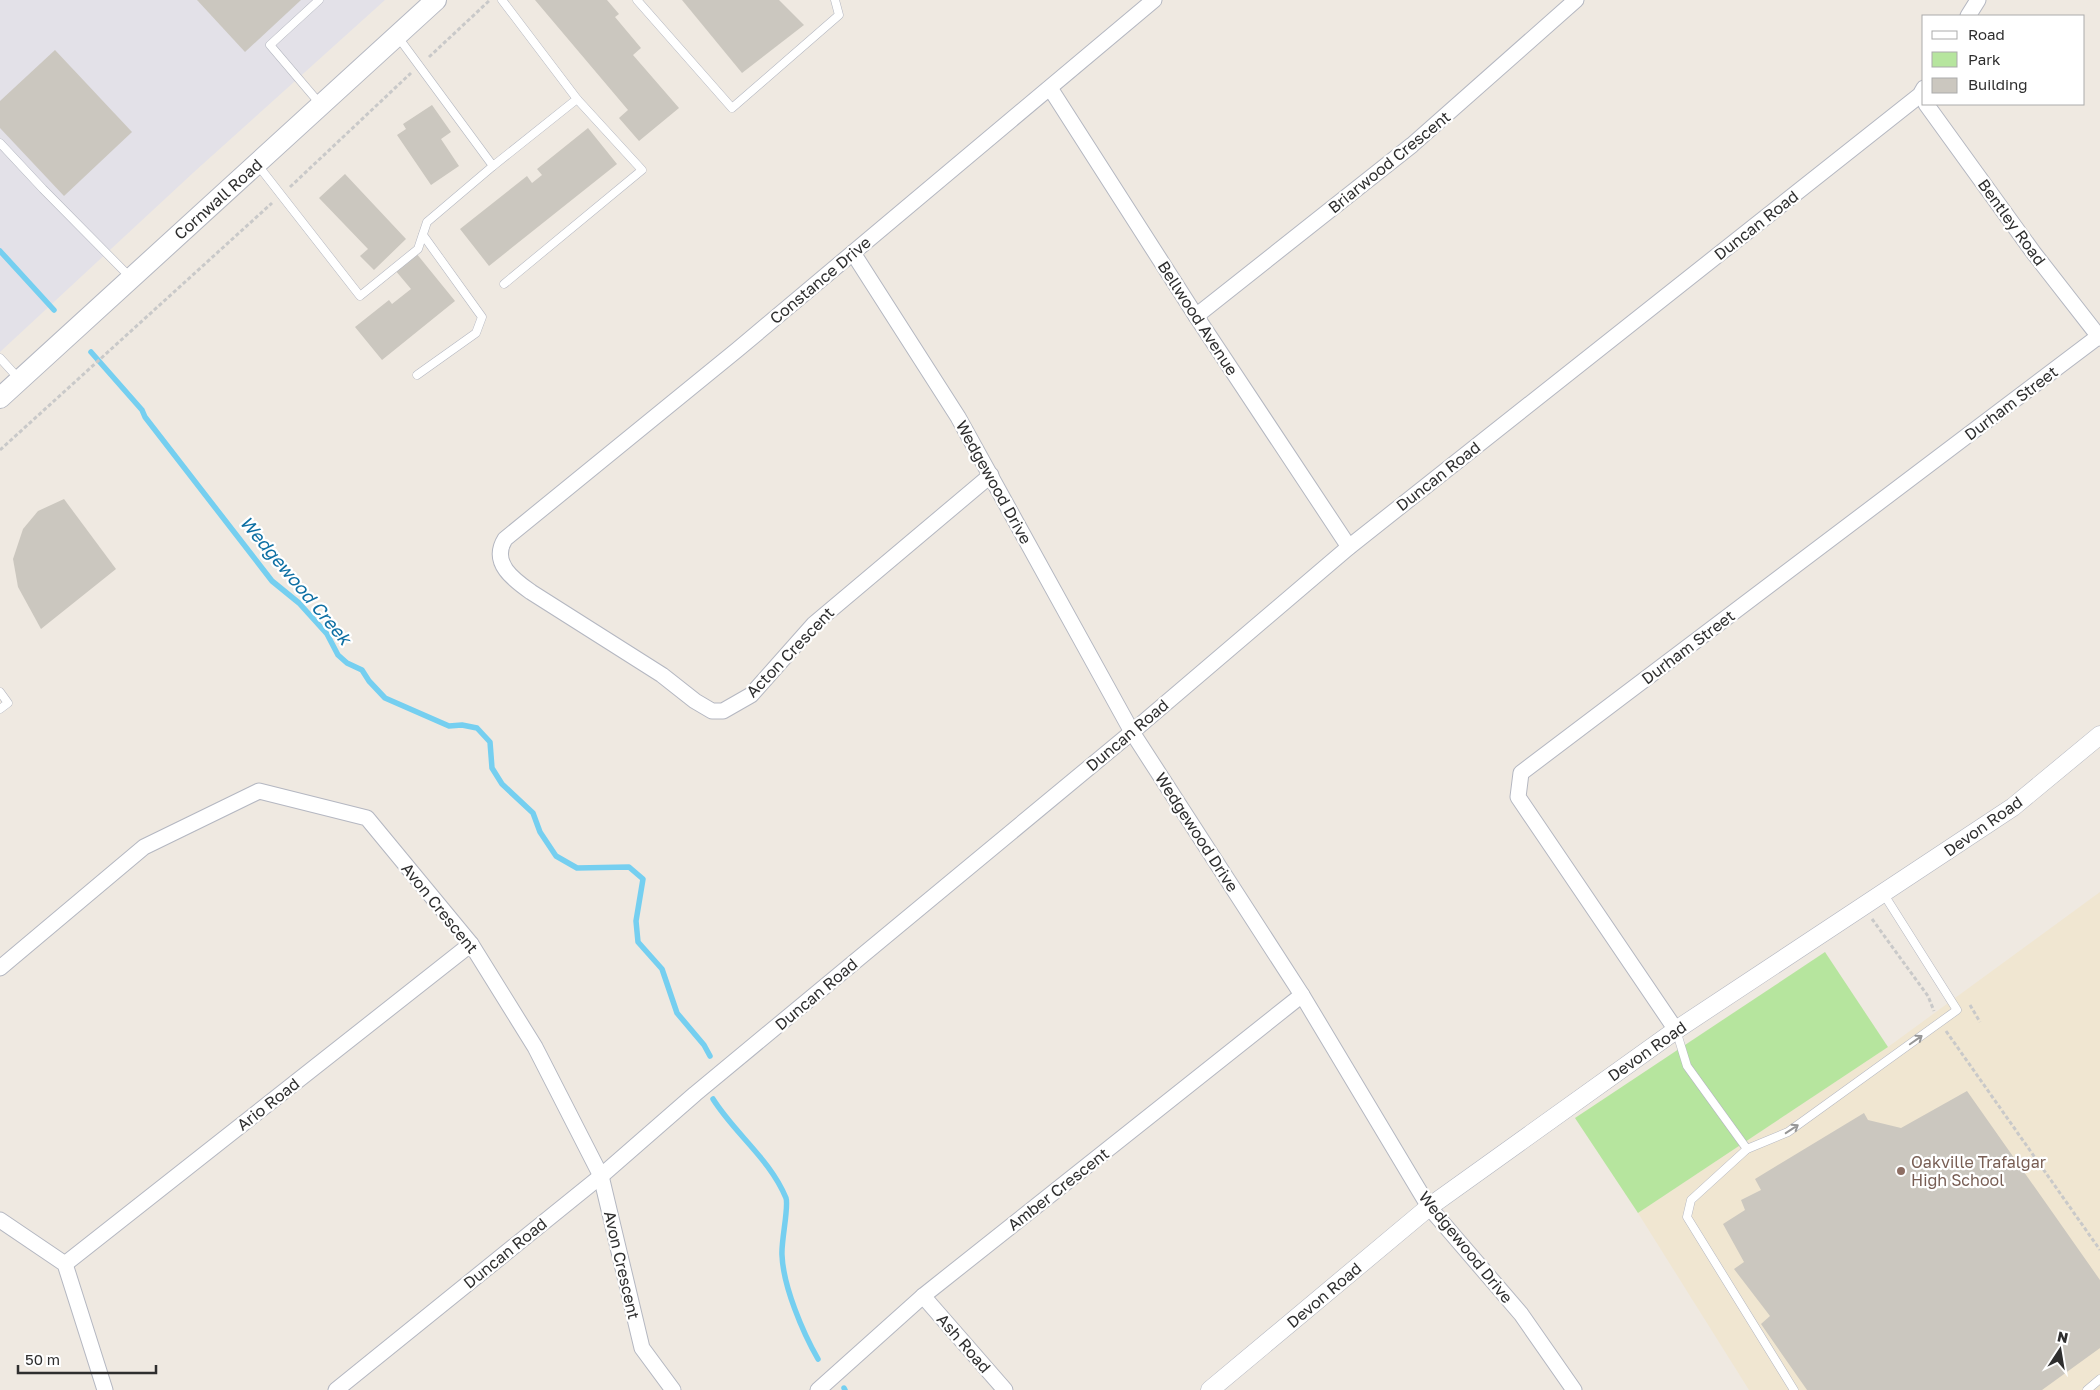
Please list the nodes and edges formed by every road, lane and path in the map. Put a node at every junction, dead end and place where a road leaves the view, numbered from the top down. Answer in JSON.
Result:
{"nodes":[{"id":1,"x":319,"y":0,"type":"edge"},
{"id":2,"x":436,"y":0,"type":"edge"},
{"id":3,"x":491,"y":0,"type":"edge"},
{"id":4,"x":502,"y":0,"type":"edge"},
{"id":5,"x":637,"y":0,"type":"edge"},
{"id":6,"x":835,"y":0,"type":"edge"},
{"id":7,"x":1154,"y":0,"type":"edge"},
{"id":8,"x":1576,"y":0,"type":"edge"},
{"id":9,"x":1978,"y":0,"type":"edge"},
{"id":10,"x":1969,"y":15,"type":"edge"},
{"id":11,"x":397,"y":36,"type":"junction"},
{"id":12,"x":420,"y":66,"type":"junction"},
{"id":13,"x":1050,"y":88,"type":"junction"},
{"id":14,"x":1922,"y":98,"type":"edge"},
{"id":15,"x":577,"y":99,"type":"junction"},
{"id":16,"x":321,"y":104,"type":"junction"},
{"id":17,"x":1929,"y":105,"type":"edge"},
{"id":18,"x":0,"y":142,"type":"edge"},
{"id":19,"x":257,"y":163,"type":"junction"},
{"id":20,"x":494,"y":166,"type":"junction"},
{"id":21,"x":281,"y":195,"type":"junction"},
{"id":22,"x":423,"y":235,"type":"junction"},
{"id":23,"x":853,"y":253,"type":"junction"},
{"id":24,"x":131,"y":278,"type":"junction"},
{"id":25,"x":504,"y":284,"type":"dead end"},
{"id":26,"x":1196,"y":316,"type":"junction"},
{"id":27,"x":2099,"y":337,"type":"edge"},
{"id":28,"x":0,"y":358,"type":"edge"},
{"id":29,"x":417,"y":375,"type":"dead end"},
{"id":30,"x":20,"y":380,"type":"junction"},
{"id":31,"x":0,"y":398,"type":"edge"},
{"id":32,"x":0,"y":450,"type":"edge"},
{"id":33,"x":991,"y":475,"type":"junction"},
{"id":34,"x":1349,"y":547,"type":"junction"},
{"id":35,"x":502,"y":564,"type":"joint"},
{"id":36,"x":0,"y":692,"type":"edge"},
{"id":37,"x":0,"y":709,"type":"edge"},
{"id":38,"x":1132,"y":732,"type":"junction"},
{"id":39,"x":2100,"y":735,"type":"edge"},
{"id":40,"x":1883,"y":893,"type":"junction"},
{"id":41,"x":1862,"y":907,"type":"junction"},
{"id":42,"x":471,"y":944,"type":"junction"},
{"id":43,"x":0,"y":968,"type":"edge"},
{"id":44,"x":1302,"y":995,"type":"junction"},
{"id":45,"x":1940,"y":1023,"type":"junction"},
{"id":46,"x":1676,"y":1030,"type":"junction"},
{"id":47,"x":1747,"y":1149,"type":"junction"},
{"id":48,"x":601,"y":1176,"type":"junction"},
{"id":49,"x":1429,"y":1207,"type":"junction"},
{"id":50,"x":0,"y":1220,"type":"edge"},
{"id":51,"x":2100,"y":1250,"type":"edge"},
{"id":52,"x":65,"y":1264,"type":"junction"},
{"id":53,"x":923,"y":1296,"type":"junction"},
{"id":54,"x":2100,"y":1379,"type":"edge"},
{"id":55,"x":105,"y":1390,"type":"edge"},
{"id":56,"x":336,"y":1390,"type":"edge"},
{"id":57,"x":673,"y":1390,"type":"edge"},
{"id":58,"x":818,"y":1390,"type":"edge"},
{"id":59,"x":1005,"y":1390,"type":"edge"},
{"id":60,"x":1210,"y":1390,"type":"edge"},
{"id":61,"x":1574,"y":1390,"type":"edge"},
{"id":62,"x":1794,"y":1390,"type":"edge"},
{"id":63,"x":2087,"y":1390,"type":"edge"}],
"edges":[{"from":1,"to":16,"type":"lane"},
{"from":2,"to":11,"type":"main road","name":"Cornwall Road"},
{"from":3,"to":12,"type":"path"},
{"from":4,"to":15,"type":"lane"},
{"from":5,"to":6,"type":"lane"},
{"from":7,"to":13,"type":"street","name":"Constance Drive"},
{"from":8,"to":26,"type":"street","name":"Briarwood Crescent"},
{"from":9,"to":10,"type":"street"},
{"from":11,"to":12,"type":"lane"},
{"from":11,"to":16,"type":"main road","name":"Cornwall Road"},
{"from":12,"to":20,"type":"lane"},
{"from":12,"to":21,"type":"path"},
{"from":13,"to":23,"type":"street","name":"Constance Drive"},
{"from":13,"to":26,"type":"street","name":"Bellwood Avenue"},
{"from":14,"to":34,"type":"street","name":"Duncan Road"},
{"from":15,"to":20,"type":"lane"},
{"from":15,"to":25,"type":"lane"},
{"from":16,"to":19,"type":"main road","name":"Cornwall Road"},
{"from":17,"to":27,"type":"street","name":"Bentley Road"},
{"from":18,"to":24,"type":"lane"},
{"from":19,"to":21,"type":"lane"},
{"from":19,"to":24,"type":"main road","name":"Cornwall Road"},
{"from":20,"to":22,"type":"lane"},
{"from":21,"to":22,"type":"lane"},
{"from":21,"to":32,"type":"path"},
{"from":22,"to":29,"type":"lane"},
{"from":23,"to":33,"type":"street","name":"Wedgewood Drive"},
{"from":23,"to":35,"type":"street","name":"Constance Drive"},
{"from":24,"to":30,"type":"main road","name":"Cornwall Road"},
{"from":26,"to":34,"type":"street","name":"Bellwood Avenue"},
{"from":27,"to":46,"type":"street","name":"Durham Street"},
{"from":28,"to":30,"type":"lane"},
{"from":30,"to":31,"type":"main road","name":"Cornwall Road"},
{"from":33,"to":35,"type":"street","name":"Acton Crescent"},
{"from":33,"to":38,"type":"street","name":"Wedgewood Drive"},
{"from":34,"to":38,"type":"street","name":"Duncan Road"},
{"from":36,"to":37,"type":"lane"},
{"from":38,"to":44,"type":"street","name":"Wedgewood Drive"},
{"from":38,"to":48,"type":"street","name":"Duncan Road"},
{"from":39,"to":40,"type":"street","name":"Devon Road"},
{"from":40,"to":41,"type":"street","name":"Devon Road"},
{"from":40,"to":45,"type":"lane"},
{"from":41,"to":45,"type":"path"},
{"from":41,"to":46,"type":"street","name":"Devon Road"},
{"from":42,"to":43,"type":"street","name":"Avon Crescent"},
{"from":42,"to":48,"type":"street","name":"Avon Crescent"},
{"from":42,"to":52,"type":"street","name":"Ario Road"},
{"from":44,"to":49,"type":"street","name":"Wedgewood Drive"},
{"from":44,"to":53,"type":"street","name":"Amber Crescent"},
{"from":47,"to":45,"type":"lane","one_way":true},
{"from":45,"to":51,"type":"path"},
{"from":46,"to":47,"type":"lane"},
{"from":46,"to":49,"type":"street","name":"Devon Road"},
{"from":47,"to":62,"type":"lane"},
{"from":48,"to":56,"type":"street","name":"Duncan Road"},
{"from":48,"to":57,"type":"street","name":"Avon Crescent"},
{"from":49,"to":60,"type":"street","name":"Devon Road"},
{"from":49,"to":61,"type":"street","name":"Wedgewood Drive"},
{"from":50,"to":52,"type":"street"},
{"from":52,"to":55,"type":"street"},
{"from":53,"to":58,"type":"street","name":"Amber Crescent"},
{"from":53,"to":59,"type":"street","name":"Ash Road"},
{"from":54,"to":63,"type":"lane"}]}
